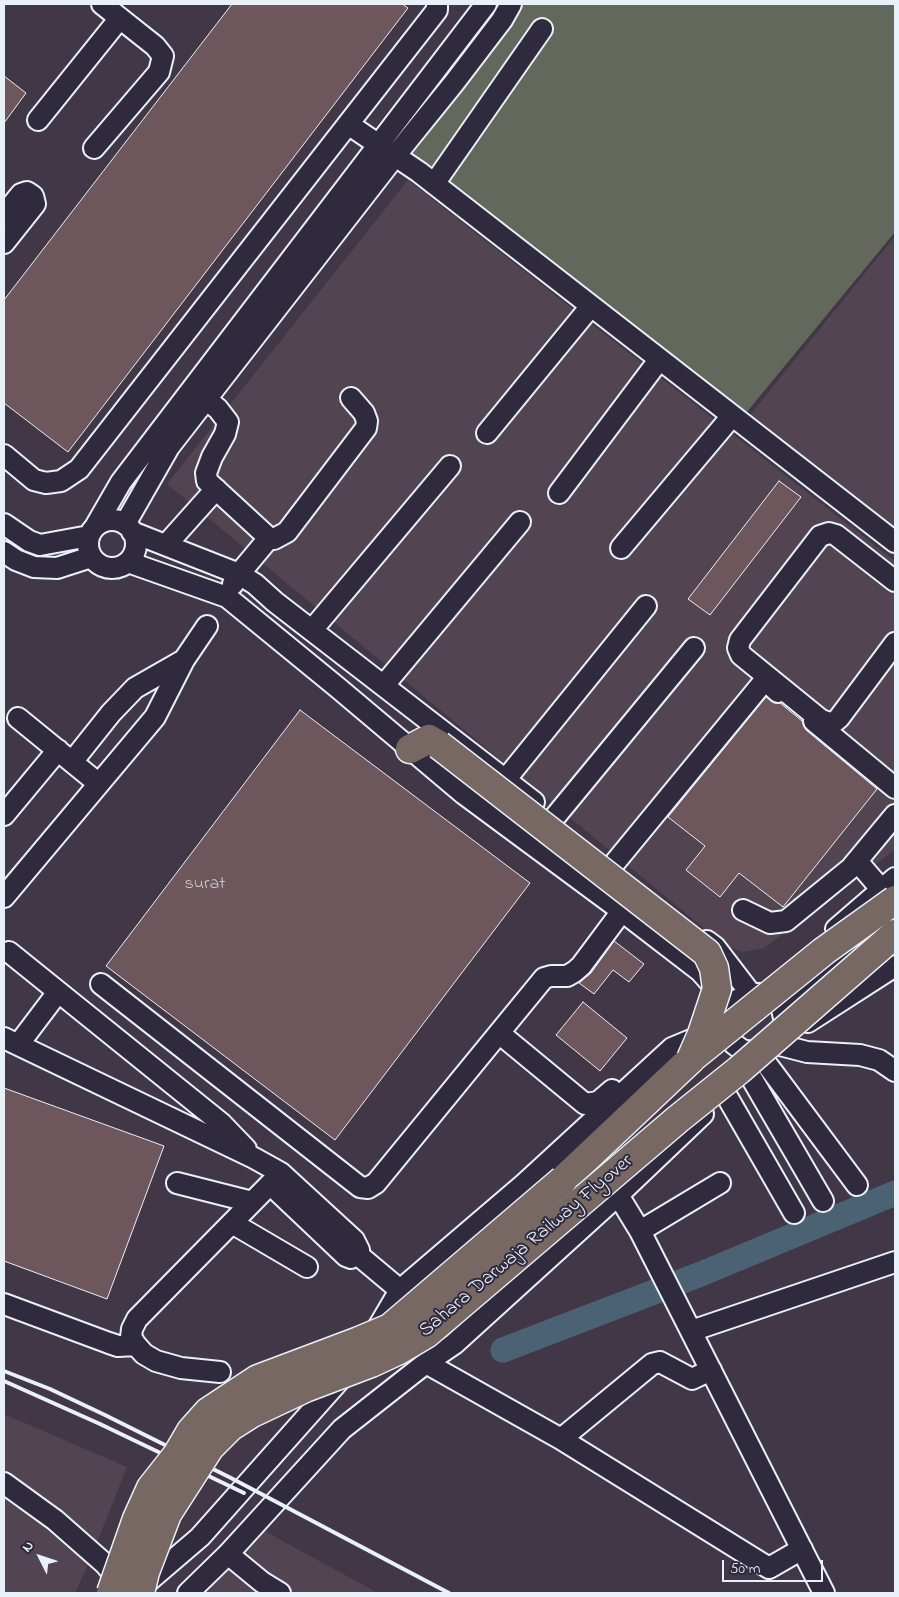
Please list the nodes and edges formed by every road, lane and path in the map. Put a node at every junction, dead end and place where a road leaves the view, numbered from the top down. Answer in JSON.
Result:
{"nodes":[{"id":1,"x":102,"y":4,"type":"edge"},
{"id":2,"x":437,"y":4,"type":"edge"},
{"id":3,"x":486,"y":4,"type":"edge"},
{"id":4,"x":510,"y":4,"type":"edge"},
{"id":5,"x":120,"y":18,"type":"junction"},
{"id":6,"x":542,"y":29,"type":"dead end"},
{"id":7,"x":38,"y":120,"type":"dead end"},
{"id":8,"x":348,"y":124,"type":"junction"},
{"id":9,"x":378,"y":144,"type":"junction"},
{"id":10,"x":94,"y":148,"type":"dead end"},
{"id":11,"x":395,"y":156,"type":"junction"},
{"id":12,"x":434,"y":184,"type":"junction"},
{"id":13,"x":4,"y":215,"type":"edge"},
{"id":14,"x":4,"y":243,"type":"edge"},
{"id":15,"x":591,"y":306,"type":"junction"},
{"id":16,"x":660,"y":360,"type":"junction"},
{"id":17,"x":351,"y":398,"type":"dead end"},
{"id":18,"x":206,"y":399,"type":"junction"},
{"id":19,"x":732,"y":416,"type":"junction"},
{"id":20,"x":487,"y":433,"type":"dead end"},
{"id":21,"x":4,"y":455,"type":"edge"},
{"id":22,"x":450,"y":466,"type":"dead end"},
{"id":23,"x":216,"y":489,"type":"junction"},
{"id":24,"x":559,"y":493,"type":"dead end"},
{"id":25,"x":520,"y":522,"type":"dead end"},
{"id":26,"x":4,"y":524,"type":"edge"},
{"id":27,"x":129,"y":528,"type":"junction"},
{"id":28,"x":92,"y":532,"type":"junction"},
{"id":29,"x":888,"y":536,"type":"edge"},
{"id":30,"x":269,"y":538,"type":"junction"},
{"id":31,"x":166,"y":545,"type":"junction"},
{"id":32,"x":621,"y":548,"type":"dead end"},
{"id":33,"x":4,"y":552,"type":"edge"},
{"id":34,"x":861,"y":554,"type":"junction"},
{"id":35,"x":91,"y":557,"type":"junction"},
{"id":36,"x":128,"y":562,"type":"junction"},
{"id":37,"x":239,"y":574,"type":"junction"},
{"id":38,"x":895,"y":581,"type":"edge"},
{"id":39,"x":227,"y":597,"type":"junction"},
{"id":40,"x":646,"y":606,"type":"dead end"},
{"id":41,"x":207,"y":626,"type":"dead end"},
{"id":42,"x":312,"y":630,"type":"junction"},
{"id":43,"x":895,"y":643,"type":"edge"},
{"id":44,"x":694,"y":648,"type":"dead end"},
{"id":45,"x":184,"y":660,"type":"junction"},
{"id":46,"x":384,"y":685,"type":"junction"},
{"id":47,"x":18,"y":718,"type":"dead end"},
{"id":48,"x":410,"y":749,"type":"junction"},
{"id":49,"x":65,"y":756,"type":"junction"},
{"id":50,"x":506,"y":779,"type":"junction"},
{"id":51,"x":99,"y":784,"type":"junction"},
{"id":52,"x":895,"y":788,"type":"edge"},
{"id":53,"x":4,"y":814,"type":"edge"},
{"id":54,"x":895,"y":815,"type":"edge"},
{"id":55,"x":554,"y":818,"type":"junction"},
{"id":56,"x":857,"y":861,"type":"junction"},
{"id":57,"x":613,"y":865,"type":"junction"},
{"id":58,"x":891,"y":889,"type":"edge"},
{"id":59,"x":4,"y":897,"type":"edge"},
{"id":60,"x":743,"y":910,"type":"dead end"},
{"id":61,"x":622,"y":911,"type":"junction"},
{"id":62,"x":895,"y":921,"type":"edge"},
{"id":63,"x":895,"y":934,"type":"edge"},
{"id":64,"x":9,"y":952,"type":"dead end"},
{"id":65,"x":895,"y":966,"type":"edge"},
{"id":66,"x":101,"y":984,"type":"dead end"},
{"id":67,"x":58,"y":992,"type":"junction"},
{"id":68,"x":756,"y":994,"type":"junction"},
{"id":69,"x":724,"y":1007,"type":"junction"},
{"id":70,"x":782,"y":1009,"type":"junction"},
{"id":71,"x":499,"y":1033,"type":"junction"},
{"id":72,"x":11,"y":1042,"type":"edge"},
{"id":73,"x":771,"y":1045,"type":"junction"},
{"id":74,"x":681,"y":1053,"type":"junction"},
{"id":75,"x":895,"y":1071,"type":"edge"},
{"id":76,"x":748,"y":1072,"type":"junction"},
{"id":77,"x":725,"y":1093,"type":"junction"},
{"id":78,"x":254,"y":1158,"type":"junction"},
{"id":79,"x":276,"y":1178,"type":"junction"},
{"id":80,"x":177,"y":1183,"type":"dead end"},
{"id":81,"x":720,"y":1183,"type":"dead end"},
{"id":82,"x":857,"y":1185,"type":"dead end"},
{"id":83,"x":618,"y":1195,"type":"junction"},
{"id":84,"x":823,"y":1201,"type":"dead end"},
{"id":85,"x":252,"y":1202,"type":"junction"},
{"id":86,"x":794,"y":1213,"type":"dead end"},
{"id":87,"x":232,"y":1223,"type":"junction"},
{"id":88,"x":640,"y":1230,"type":"junction"},
{"id":89,"x":894,"y":1265,"type":"edge"},
{"id":90,"x":307,"y":1267,"type":"dead end"},
{"id":91,"x":400,"y":1290,"type":"junction"},
{"id":92,"x":4,"y":1304,"type":"edge"},
{"id":93,"x":378,"y":1328,"type":"junction"},
{"id":94,"x":691,"y":1331,"type":"junction"},
{"id":95,"x":136,"y":1345,"type":"junction"},
{"id":96,"x":426,"y":1363,"type":"junction"},
{"id":97,"x":711,"y":1370,"type":"junction"},
{"id":98,"x":220,"y":1372,"type":"dead end"},
{"id":99,"x":404,"y":1381,"type":"junction"},
{"id":100,"x":561,"y":1440,"type":"junction"},
{"id":101,"x":177,"y":1455,"type":"junction"},
{"id":102,"x":4,"y":1483,"type":"edge"},
{"id":103,"x":802,"y":1549,"type":"junction"},
{"id":104,"x":228,"y":1554,"type":"junction"},
{"id":105,"x":256,"y":1588,"type":"edge"},
{"id":106,"x":111,"y":1593,"type":"edge"},
{"id":107,"x":120,"y":1593,"type":"edge"},
{"id":108,"x":129,"y":1593,"type":"edge"},
{"id":109,"x":135,"y":1593,"type":"edge"},
{"id":110,"x":140,"y":1593,"type":"edge"},
{"id":111,"x":188,"y":1593,"type":"edge"},
{"id":112,"x":280,"y":1593,"type":"edge"},
{"id":113,"x":824,"y":1593,"type":"edge"}],
"edges":[{"from":1,"to":5,"type":"street"},
{"from":2,"to":8,"type":"street"},
{"from":3,"to":9,"type":"street"},
{"from":4,"to":11,"type":"street"},
{"from":5,"to":7,"type":"street"},
{"from":5,"to":10,"type":"street"},
{"from":6,"to":12,"type":"street"},
{"from":8,"to":9,"type":"street"},
{"from":8,"to":21,"type":"street"},
{"from":9,"to":11,"type":"street"},
{"from":9,"to":28,"type":"street"},
{"from":11,"to":12,"type":"street"},
{"from":11,"to":18,"type":"street"},
{"from":12,"to":15,"type":"street"},
{"from":13,"to":14,"type":"street"},
{"from":15,"to":16,"type":"street"},
{"from":15,"to":20,"type":"street"},
{"from":16,"to":19,"type":"street"},
{"from":16,"to":24,"type":"street"},
{"from":17,"to":30,"type":"street"},
{"from":18,"to":23,"type":"street"},
{"from":18,"to":27,"type":"street"},
{"from":19,"to":29,"type":"street"},
{"from":19,"to":32,"type":"street"},
{"from":22,"to":42,"type":"street"},
{"from":23,"to":30,"type":"street"},
{"from":23,"to":31,"type":"street"},
{"from":25,"to":46,"type":"street"},
{"from":26,"to":28,"type":"street"},
{"from":27,"to":28,"type":"street"},
{"from":27,"to":31,"type":"street"},
{"from":27,"to":36,"type":"street"},
{"from":28,"to":35,"type":"street"},
{"from":29,"to":34,"type":"street"},
{"from":30,"to":37,"type":"street"},
{"from":31,"to":37,"type":"street"},
{"from":33,"to":35,"type":"street"},
{"from":34,"to":38,"type":"street"},
{"from":34,"to":43,"type":"street"},
{"from":35,"to":36,"type":"street"},
{"from":36,"to":39,"type":"street"},
{"from":37,"to":39,"type":"street"},
{"from":37,"to":42,"type":"street"},
{"from":39,"to":48,"type":"street"},
{"from":40,"to":50,"type":"street"},
{"from":41,"to":45,"type":"street"},
{"from":42,"to":46,"type":"street"},
{"from":44,"to":55,"type":"street"},
{"from":45,"to":49,"type":"street"},
{"from":45,"to":51,"type":"street"},
{"from":46,"to":50,"type":"street"},
{"from":47,"to":49,"type":"street"},
{"from":48,"to":61,"type":"street"},
{"from":48,"to":69,"type":"highway","bridge":true},
{"from":49,"to":51,"type":"street"},
{"from":49,"to":53,"type":"street"},
{"from":50,"to":55,"type":"street"},
{"from":51,"to":59,"type":"street"},
{"from":52,"to":57,"type":"street"},
{"from":54,"to":56,"type":"street"},
{"from":55,"to":57,"type":"street"},
{"from":56,"to":58,"type":"street"},
{"from":56,"to":60,"type":"street"},
{"from":57,"to":68,"type":"street"},
{"from":58,"to":68,"type":"street"},
{"from":58,"to":74,"type":"highway","name":"Sahara Darwaja Railway Flyover","bridge":true},
{"from":61,"to":69,"type":"street"},
{"from":61,"to":71,"type":"street"},
{"from":62,"to":70,"type":"street"},
{"from":63,"to":110,"type":"highway","name":"Sahara Darwaja Railway Flyover","bridge":true},
{"from":64,"to":67,"type":"street"},
{"from":65,"to":73,"type":"street"},
{"from":66,"to":71,"type":"street"},
{"from":67,"to":72,"type":"street"},
{"from":67,"to":78,"type":"street"},
{"from":68,"to":69,"type":"street"},
{"from":68,"to":70,"type":"street"},
{"from":69,"to":73,"type":"street"},
{"from":69,"to":74,"type":"street"},
{"from":69,"to":74,"type":"highway","bridge":true},
{"from":70,"to":73,"type":"street"},
{"from":71,"to":74,"type":"street"},
{"from":72,"to":78,"type":"street"},
{"from":73,"to":75,"type":"street"},
{"from":73,"to":76,"type":"street"},
{"from":73,"to":82,"type":"street"},
{"from":74,"to":91,"type":"street"},
{"from":74,"to":101,"type":"highway","name":"Sahara Darwaja Railway Flyover","bridge":true},
{"from":76,"to":77,"type":"street"},
{"from":76,"to":84,"type":"street"},
{"from":77,"to":83,"type":"street"},
{"from":77,"to":86,"type":"street"},
{"from":78,"to":79,"type":"street"},
{"from":79,"to":85,"type":"street"},
{"from":79,"to":91,"type":"street"},
{"from":80,"to":85,"type":"street"},
{"from":81,"to":88,"type":"street"},
{"from":83,"to":88,"type":"street"},
{"from":83,"to":96,"type":"street"},
{"from":85,"to":87,"type":"street"},
{"from":87,"to":90,"type":"street"},
{"from":87,"to":95,"type":"street"},
{"from":88,"to":94,"type":"street"},
{"from":89,"to":94,"type":"street"},
{"from":91,"to":93,"type":"street"},
{"from":92,"to":95,"type":"street"},
{"from":93,"to":99,"type":"street"},
{"from":93,"to":109,"type":"street"},
{"from":94,"to":97,"type":"street"},
{"from":95,"to":98,"type":"street"},
{"from":96,"to":99,"type":"street"},
{"from":96,"to":100,"type":"street"},
{"from":97,"to":100,"type":"street"},
{"from":97,"to":103,"type":"street"},
{"from":99,"to":104,"type":"street"},
{"from":100,"to":103,"type":"street"},
{"from":101,"to":106,"type":"highway","name":"Sahara Darwaja Railway Flyover","bridge":true},
{"from":101,"to":107,"type":"highway","name":"Sahara Darwaja Railway Flyover"},
{"from":102,"to":108,"type":"street"},
{"from":103,"to":113,"type":"street"},
{"from":104,"to":105,"type":"street"},
{"from":104,"to":111,"type":"street"},
{"from":105,"to":112,"type":"street"}]}
